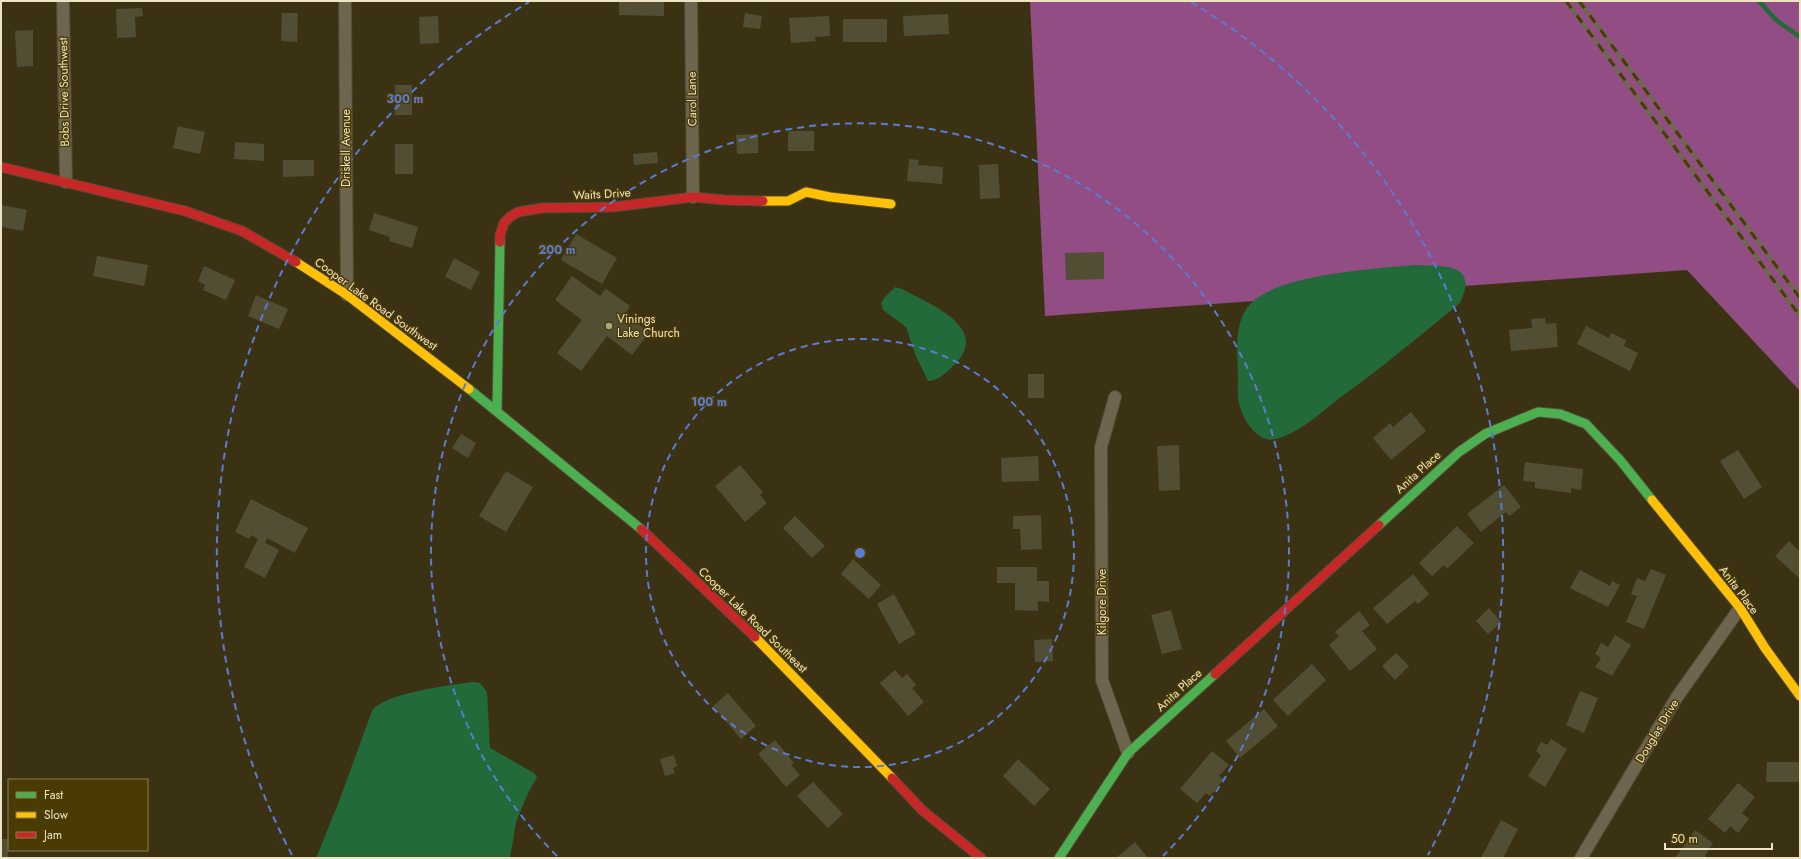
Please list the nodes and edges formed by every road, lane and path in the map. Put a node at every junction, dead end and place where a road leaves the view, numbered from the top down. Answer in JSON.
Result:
{"nodes":[{"id":1,"x":63,"y":1,"type":"edge"},
{"id":2,"x":345,"y":1,"type":"edge"},
{"id":3,"x":691,"y":1,"type":"edge"},
{"id":4,"x":1,"y":167,"type":"edge"},
{"id":5,"x":66,"y":182,"type":"junction"},
{"id":6,"x":693,"y":197,"type":"junction"},
{"id":7,"x":891,"y":204,"type":"dead end"},
{"id":8,"x":346,"y":295,"type":"junction"},
{"id":9,"x":1115,"y":397,"type":"dead end"},
{"id":10,"x":497,"y":411,"type":"junction"},
{"id":11,"x":1740,"y":608,"type":"junction"},
{"id":12,"x":1800,"y":696,"type":"edge"},
{"id":13,"x":1128,"y":753,"type":"junction"},
{"id":14,"x":981,"y":858,"type":"edge"},
{"id":15,"x":1059,"y":858,"type":"edge"},
{"id":16,"x":1581,"y":858,"type":"edge"}],
"edges":[{"from":1,"to":5,"type":"street","name":"Bobs Drive Southwest"},
{"from":2,"to":8,"type":"street","name":"Driskell Avenue"},
{"from":3,"to":6,"type":"street","name":"Carol Lane"},
{"from":4,"to":5,"type":"street","name":"Cooper Lake Road Southwest"},
{"from":5,"to":8,"type":"street","name":"Cooper Lake Road Southwest"},
{"from":6,"to":7,"type":"street","name":"Waits Drive"},
{"from":6,"to":10,"type":"street","name":"Waits Drive"},
{"from":8,"to":10,"type":"street","name":"Cooper Lake Road Southwest"},
{"from":9,"to":13,"type":"street","name":"Kilgore Drive"},
{"from":10,"to":14,"type":"street","name":"Cooper Lake Road Southeast"},
{"from":11,"to":12,"type":"street","name":"Anita Place"},
{"from":11,"to":13,"type":"street","name":"Anita Place"},
{"from":11,"to":16,"type":"street","name":"Douglas Drive"},
{"from":13,"to":15,"type":"street","name":"Anita Place"}]}
